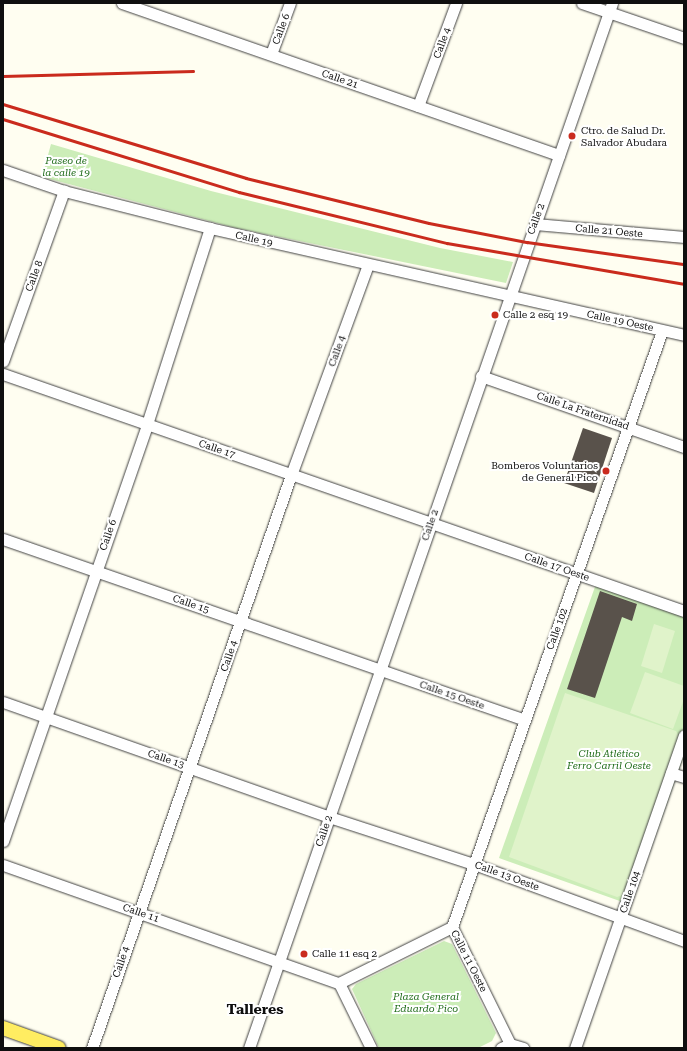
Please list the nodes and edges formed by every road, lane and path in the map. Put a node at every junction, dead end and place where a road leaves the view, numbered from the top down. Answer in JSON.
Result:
{"nodes":[{"id":1,"x":290,"y":3,"type":"edge"},
{"id":2,"x":456,"y":3,"type":"edge"},
{"id":3,"x":582,"y":3,"type":"edge"},
{"id":4,"x":126,"y":4,"type":"edge"},
{"id":5,"x":611,"y":8,"type":"edge"},
{"id":6,"x":684,"y":38,"type":"edge"},
{"id":7,"x":271,"y":54,"type":"junction"},
{"id":8,"x":418,"y":106,"type":"junction"},
{"id":9,"x":559,"y":155,"type":"junction"},
{"id":10,"x":3,"y":170,"type":"edge"},
{"id":11,"x":64,"y":191,"type":"junction"},
{"id":12,"x":535,"y":224,"type":"junction"},
{"id":13,"x":210,"y":228,"type":"junction"},
{"id":14,"x":684,"y":237,"type":"edge"},
{"id":15,"x":368,"y":265,"type":"junction"},
{"id":16,"x":508,"y":297,"type":"junction"},
{"id":17,"x":662,"y":331,"type":"junction"},
{"id":18,"x":684,"y":335,"type":"edge"},
{"id":19,"x":3,"y":361,"type":"edge"},
{"id":20,"x":3,"y":374,"type":"edge"},
{"id":21,"x":481,"y":376,"type":"junction"},
{"id":22,"x":147,"y":424,"type":"junction"},
{"id":23,"x":628,"y":427,"type":"junction"},
{"id":24,"x":684,"y":447,"type":"edge"},
{"id":25,"x":291,"y":474,"type":"junction"},
{"id":26,"x":430,"y":523,"type":"junction"},
{"id":27,"x":3,"y":539,"type":"edge"},
{"id":28,"x":96,"y":571,"type":"junction"},
{"id":29,"x":576,"y":574,"type":"junction"},
{"id":30,"x":684,"y":612,"type":"edge"},
{"id":31,"x":241,"y":622,"type":"junction"},
{"id":32,"x":380,"y":670,"type":"junction"},
{"id":33,"x":3,"y":702,"type":"edge"},
{"id":34,"x":46,"y":717,"type":"junction"},
{"id":35,"x":525,"y":720,"type":"junction"},
{"id":36,"x":684,"y":735,"type":"edge"},
{"id":37,"x":190,"y":768,"type":"junction"},
{"id":38,"x":671,"y":773,"type":"junction"},
{"id":39,"x":684,"y":777,"type":"edge"},
{"id":40,"x":329,"y":817,"type":"junction"},
{"id":41,"x":3,"y":841,"type":"edge"},
{"id":42,"x":474,"y":864,"type":"junction"},
{"id":43,"x":3,"y":865,"type":"edge"},
{"id":44,"x":138,"y":912,"type":"junction"},
{"id":45,"x":621,"y":918,"type":"junction"},
{"id":46,"x":452,"y":927,"type":"junction"},
{"id":47,"x":684,"y":941,"type":"edge"},
{"id":48,"x":279,"y":961,"type":"junction"},
{"id":49,"x":339,"y":982,"type":"junction"},
{"id":50,"x":3,"y":1028,"type":"edge"},
{"id":51,"x":505,"y":1046,"type":"edge"},
{"id":52,"x":59,"y":1048,"type":"edge"},
{"id":53,"x":92,"y":1048,"type":"edge"},
{"id":54,"x":249,"y":1048,"type":"edge"},
{"id":55,"x":371,"y":1048,"type":"edge"},
{"id":56,"x":523,"y":1048,"type":"edge"},
{"id":57,"x":575,"y":1048,"type":"edge"}],
"edges":[{"from":1,"to":7,"type":"street","name":"Calle 6"},
{"from":2,"to":8,"type":"street","name":"Calle 4"},
{"from":3,"to":5,"type":"street"},
{"from":4,"to":7,"type":"street","name":"Calle 21"},
{"from":5,"to":6,"type":"street"},
{"from":5,"to":9,"type":"street","name":"Calle 2"},
{"from":7,"to":8,"type":"street","name":"Calle 21"},
{"from":8,"to":9,"type":"street","name":"Calle 21"},
{"from":9,"to":12,"type":"street","name":"Calle 2"},
{"from":10,"to":11,"type":"street","name":"Calle 19"},
{"from":11,"to":13,"type":"street","name":"Calle 19"},
{"from":11,"to":19,"type":"street","name":"Calle 8"},
{"from":12,"to":14,"type":"street","name":"Calle 21 Oeste"},
{"from":12,"to":16,"type":"street","name":"Calle 2"},
{"from":13,"to":15,"type":"street","name":"Calle 19"},
{"from":13,"to":22,"type":"street","name":"Calle 6"},
{"from":15,"to":16,"type":"street","name":"Calle 19"},
{"from":15,"to":25,"type":"street","name":"Calle 4"},
{"from":16,"to":17,"type":"street","name":"Calle 19 Oeste"},
{"from":16,"to":21,"type":"street","name":"Calle 2"},
{"from":17,"to":18,"type":"street","name":"Calle 19 Oeste"},
{"from":17,"to":23,"type":"street","name":"Calle 102"},
{"from":20,"to":22,"type":"street","name":"Calle 17"},
{"from":21,"to":23,"type":"street","name":"Calle La Fraternidad"},
{"from":21,"to":26,"type":"street","name":"Calle 2"},
{"from":22,"to":25,"type":"street","name":"Calle 17"},
{"from":22,"to":28,"type":"street","name":"Calle 6"},
{"from":23,"to":24,"type":"street","name":"Calle La Fraternidad"},
{"from":23,"to":29,"type":"street","name":"Calle 102"},
{"from":25,"to":26,"type":"street","name":"Calle 17"},
{"from":25,"to":31,"type":"street","name":"Calle 4"},
{"from":26,"to":29,"type":"street","name":"Calle 17 Oeste"},
{"from":26,"to":32,"type":"street","name":"Calle 2"},
{"from":27,"to":28,"type":"street","name":"Calle 15"},
{"from":28,"to":31,"type":"street","name":"Calle 15"},
{"from":28,"to":34,"type":"street","name":"Calle 6"},
{"from":29,"to":30,"type":"street","name":"Calle 17 Oeste"},
{"from":29,"to":35,"type":"street","name":"Calle 102"},
{"from":31,"to":32,"type":"street","name":"Calle 15"},
{"from":31,"to":37,"type":"street","name":"Calle 4"},
{"from":32,"to":35,"type":"street","name":"Calle 15 Oeste"},
{"from":32,"to":40,"type":"street","name":"Calle 2"},
{"from":33,"to":34,"type":"street","name":"Calle 13"},
{"from":34,"to":37,"type":"street","name":"Calle 13"},
{"from":34,"to":41,"type":"street","name":"Calle 6"},
{"from":35,"to":42,"type":"street","name":"Calle 102"},
{"from":36,"to":38,"type":"street","name":"Calle 104"},
{"from":37,"to":40,"type":"street","name":"Calle 13"},
{"from":37,"to":44,"type":"street","name":"Calle 4"},
{"from":38,"to":39,"type":"street"},
{"from":38,"to":45,"type":"street","name":"Calle 104"},
{"from":40,"to":42,"type":"street","name":"Calle 13 Oeste"},
{"from":40,"to":48,"type":"street","name":"Calle 2"},
{"from":42,"to":45,"type":"street","name":"Calle 13 Oeste"},
{"from":42,"to":46,"type":"street","name":"Calle 102"},
{"from":43,"to":44,"type":"street","name":"Calle 11"},
{"from":44,"to":48,"type":"street","name":"Calle 11"},
{"from":44,"to":53,"type":"street","name":"Calle 4"},
{"from":45,"to":47,"type":"street","name":"Calle 13 Oeste"},
{"from":45,"to":57,"type":"street","name":"Calle 104"},
{"from":46,"to":49,"type":"street","name":"Calle 11 Oeste"},
{"from":46,"to":51,"type":"street","name":"Calle 11 Oeste"},
{"from":48,"to":49,"type":"street"},
{"from":48,"to":54,"type":"street","name":"Calle 2"},
{"from":49,"to":55,"type":"street"},
{"from":50,"to":52,"type":"main road"},
{"from":51,"to":56,"type":"street","name":"Calle 11 Oeste"}]}
